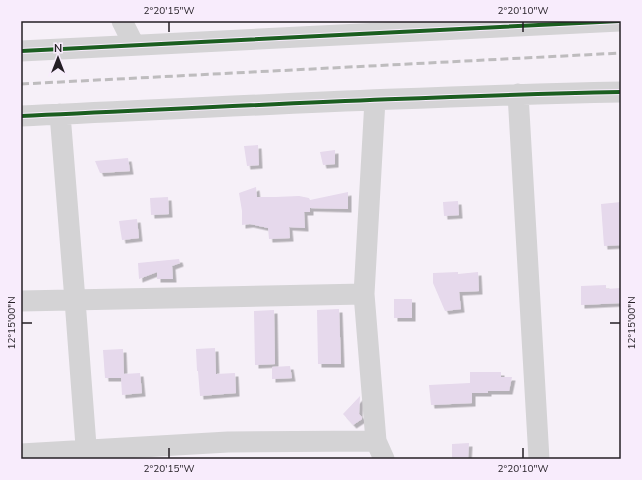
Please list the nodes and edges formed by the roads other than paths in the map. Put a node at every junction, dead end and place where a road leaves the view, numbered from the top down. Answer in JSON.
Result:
{"nodes":[{"id":1,"x":122,"y":21,"type":"edge"},
{"id":2,"x":620,"y":21,"type":"edge"},
{"id":3,"x":388,"y":27,"type":"edge"},
{"id":4,"x":134,"y":45,"type":"junction"},
{"id":5,"x":21,"y":51,"type":"edge"},
{"id":6,"x":621,"y":92,"type":"edge"},
{"id":7,"x":518,"y":94,"type":"junction"},
{"id":8,"x":374,"y":100,"type":"junction"},
{"id":9,"x":60,"y":114,"type":"junction"},
{"id":10,"x":21,"y":116,"type":"edge"},
{"id":11,"x":364,"y":294,"type":"junction"},
{"id":12,"x":76,"y":300,"type":"junction"},
{"id":13,"x":21,"y":301,"type":"edge"},
{"id":14,"x":380,"y":450,"type":"edge"},
{"id":15,"x":229,"y":451,"type":"edge"},
{"id":16,"x":21,"y":454,"type":"edge"},
{"id":17,"x":86,"y":455,"type":"edge"},
{"id":18,"x":539,"y":459,"type":"edge"}],
"edges":[{"from":1,"to":4,"type":"street"},
{"from":2,"to":3,"type":"street"},
{"from":3,"to":4,"type":"street"},
{"from":4,"to":5,"type":"street"},
{"from":6,"to":7,"type":"street"},
{"from":7,"to":8,"type":"street"},
{"from":7,"to":18,"type":"street"},
{"from":8,"to":9,"type":"street"},
{"from":8,"to":11,"type":"street"},
{"from":9,"to":10,"type":"street"},
{"from":9,"to":12,"type":"street"},
{"from":11,"to":12,"type":"street"},
{"from":11,"to":14,"type":"street"},
{"from":12,"to":13,"type":"street"},
{"from":12,"to":17,"type":"street"},
{"from":14,"to":15,"type":"street"},
{"from":15,"to":17,"type":"street"},
{"from":16,"to":17,"type":"street"}]}
